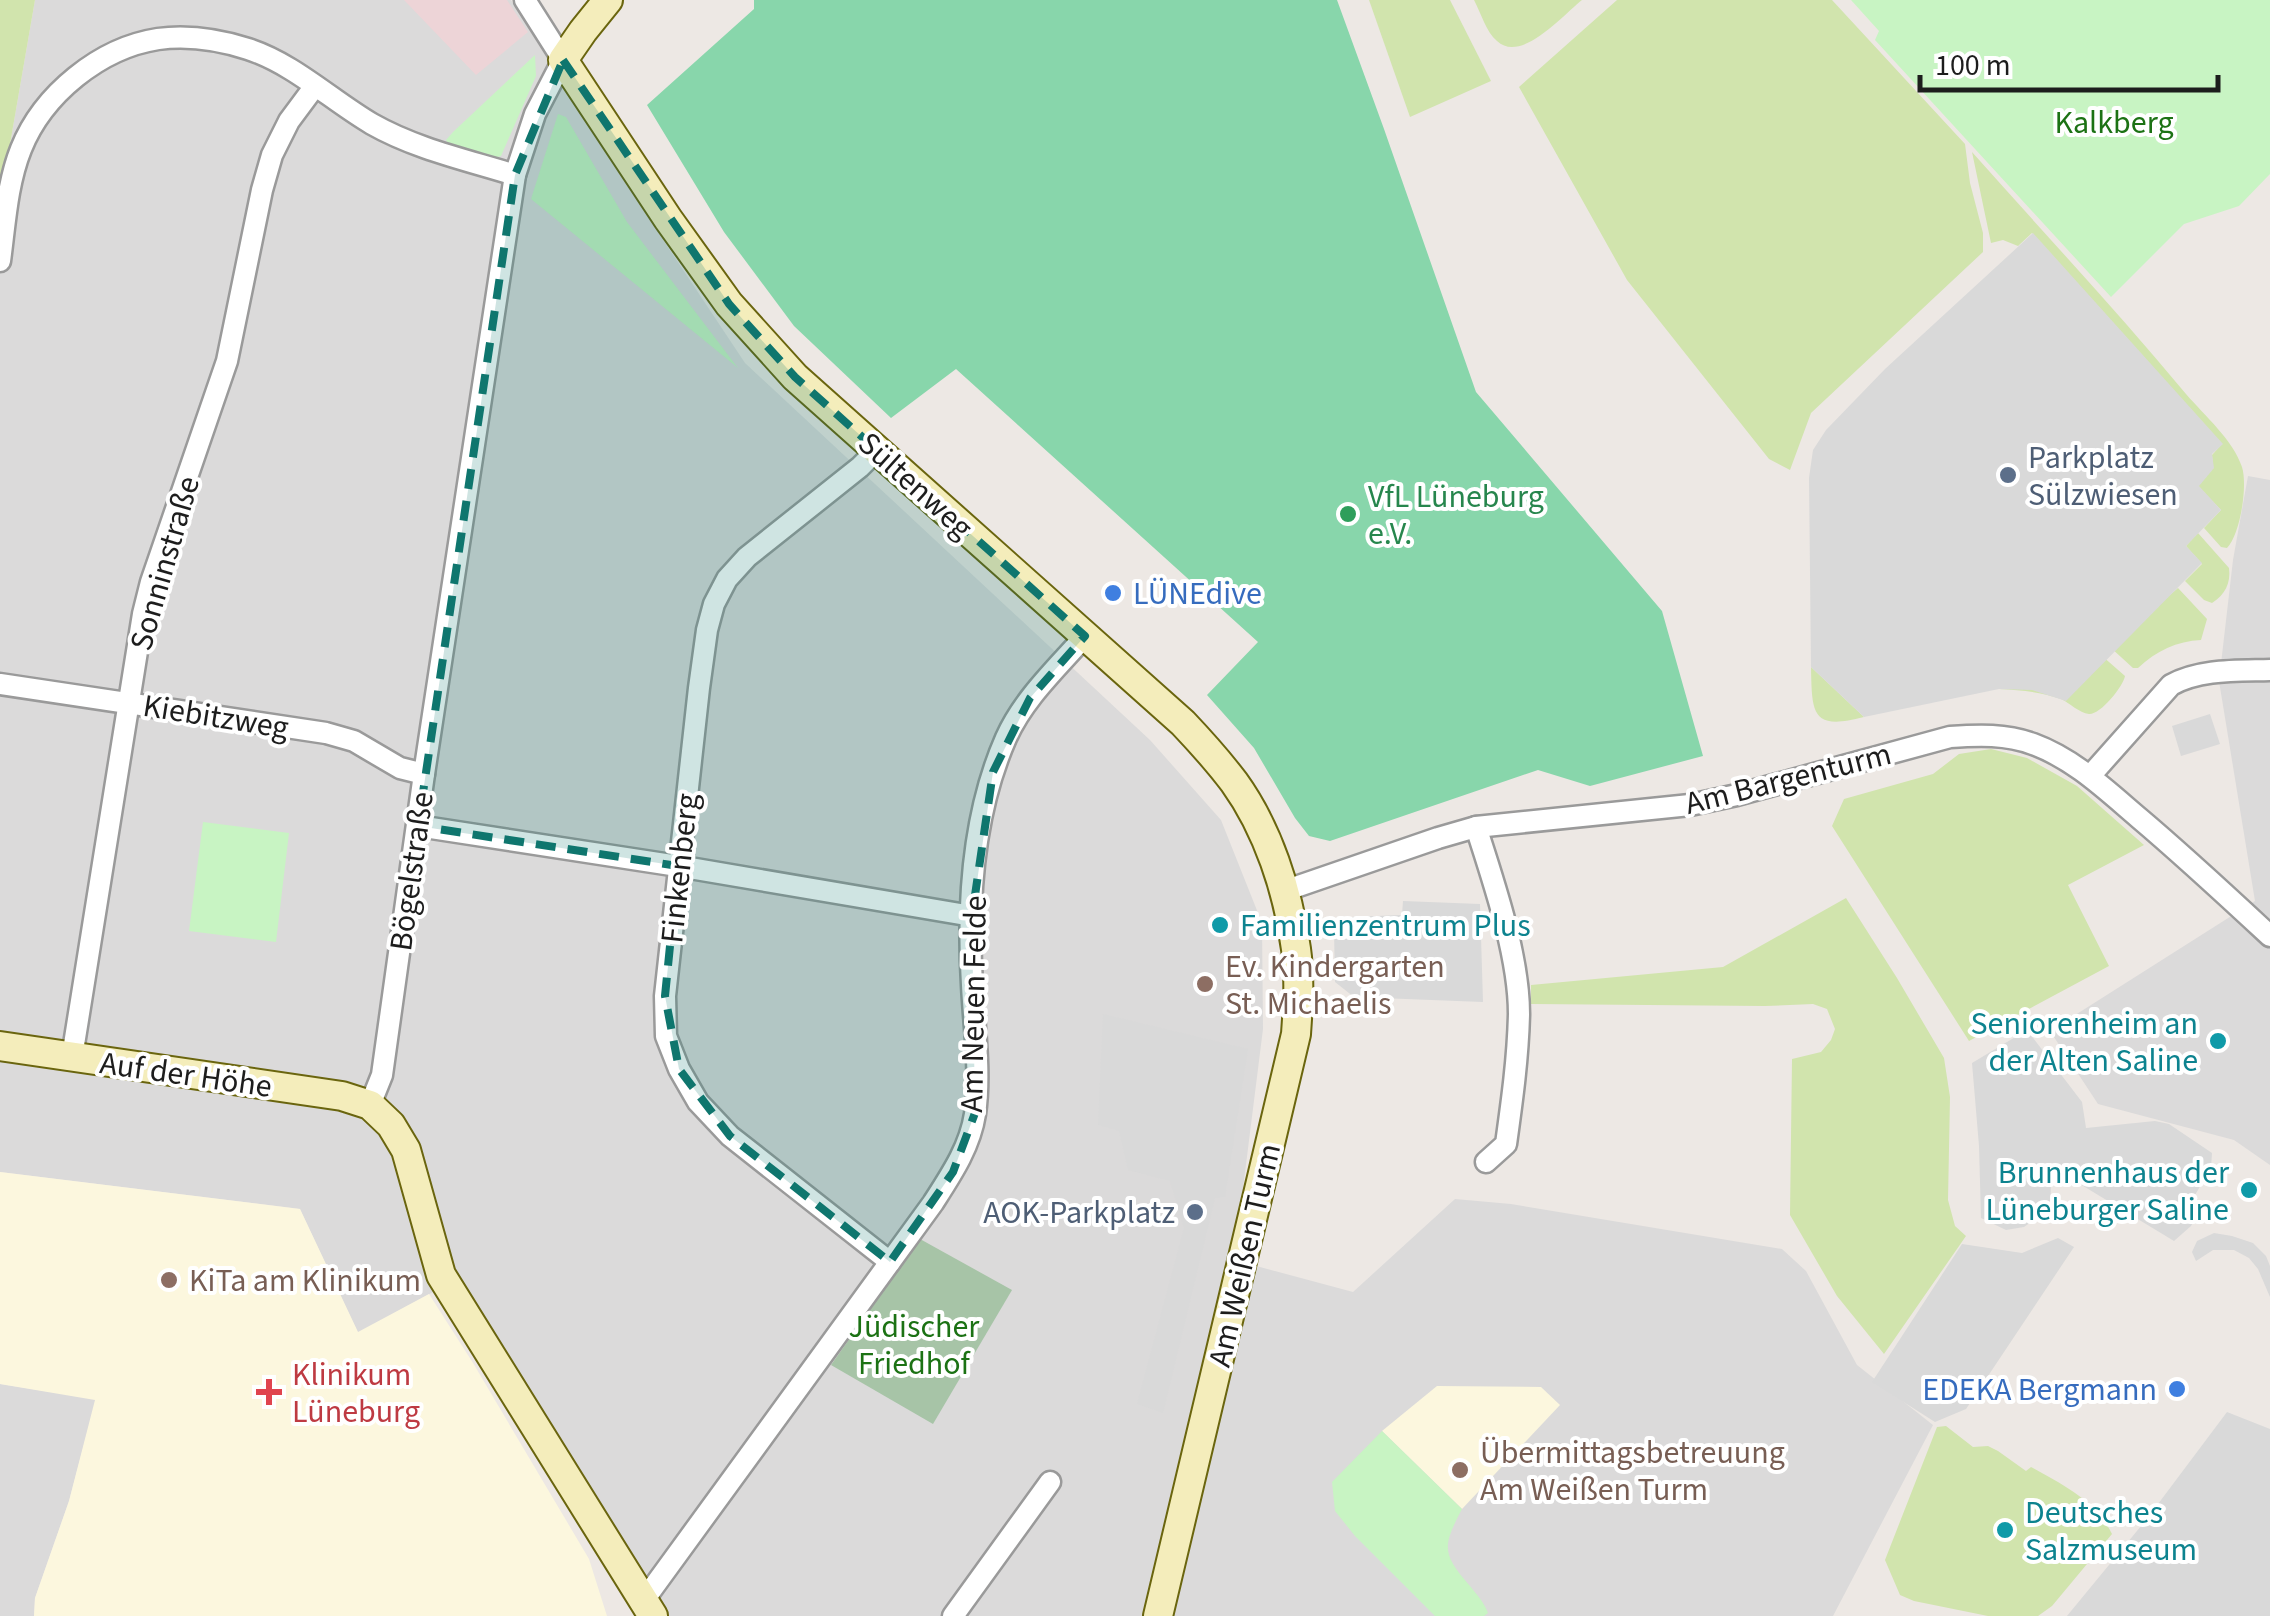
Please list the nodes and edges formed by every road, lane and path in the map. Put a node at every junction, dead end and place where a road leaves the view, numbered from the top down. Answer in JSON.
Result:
{"nodes":[{"id":1,"x":525,"y":0,"type":"edge"},
{"id":2,"x":608,"y":0,"type":"edge"},
{"id":3,"x":563,"y":60,"type":"junction"},
{"id":4,"x":315,"y":86,"type":"junction"},
{"id":5,"x":515,"y":175,"type":"junction"},
{"id":6,"x":0,"y":261,"type":"edge"},
{"id":7,"x":877,"y":450,"type":"junction"},
{"id":8,"x":1085,"y":636,"type":"junction"},
{"id":9,"x":2270,"y":670,"type":"edge"},
{"id":10,"x":0,"y":684,"type":"edge"},
{"id":11,"x":128,"y":702,"type":"junction"},
{"id":12,"x":424,"y":774,"type":"junction"},
{"id":13,"x":2090,"y":776,"type":"junction"},
{"id":14,"x":418,"y":826,"type":"junction"},
{"id":15,"x":1476,"y":827,"type":"junction"},
{"id":16,"x":678,"y":866,"type":"junction"},
{"id":17,"x":1284,"y":890,"type":"junction"},
{"id":18,"x":972,"y":916,"type":"junction"},
{"id":19,"x":2270,"y":936,"type":"edge"},
{"id":20,"x":0,"y":1046,"type":"edge"},
{"id":21,"x":72,"y":1057,"type":"junction"},
{"id":22,"x":370,"y":1105,"type":"junction"},
{"id":23,"x":1486,"y":1162,"type":"dead end"},
{"id":24,"x":890,"y":1262,"type":"junction"},
{"id":25,"x":1050,"y":1482,"type":"dead end"},
{"id":26,"x":648,"y":1608,"type":"edge"},
{"id":27,"x":953,"y":1616,"type":"edge"},
{"id":28,"x":1158,"y":1616,"type":"edge"}],
"edges":[{"from":1,"to":3,"type":"street"},
{"from":2,"to":3,"type":"main road"},
{"from":3,"to":5,"type":"street","name":"Bögelstraße"},
{"from":3,"to":7,"type":"main road","name":"Sültenweg"},
{"from":4,"to":5,"type":"street"},
{"from":4,"to":6,"type":"street"},
{"from":4,"to":11,"type":"street","name":"Sonninstraße"},
{"from":5,"to":12,"type":"street","name":"Bögelstraße"},
{"from":7,"to":8,"type":"main road","name":"Sültenweg"},
{"from":7,"to":16,"type":"street","name":"Finkenberg"},
{"from":8,"to":17,"type":"main road","name":"Sültenweg"},
{"from":8,"to":18,"type":"street","name":"Am Neuen Felde"},
{"from":9,"to":13,"type":"street"},
{"from":10,"to":11,"type":"street","name":"Kiebitzweg"},
{"from":11,"to":12,"type":"street","name":"Kiebitzweg"},
{"from":11,"to":21,"type":"street","name":"Sonninstraße"},
{"from":12,"to":14,"type":"street","name":"Bögelstraße"},
{"from":13,"to":15,"type":"street","name":"Am Bargenturm"},
{"from":13,"to":19,"type":"street","name":"Am Bargenturm"},
{"from":14,"to":16,"type":"street"},
{"from":14,"to":22,"type":"street","name":"Bögelstraße"},
{"from":15,"to":17,"type":"street","name":"Am Bargenturm"},
{"from":15,"to":23,"type":"street"},
{"from":16,"to":18,"type":"street"},
{"from":16,"to":24,"type":"street","name":"Finkenberg"},
{"from":17,"to":28,"type":"main road","name":"Am Weißen Turm"},
{"from":18,"to":24,"type":"street","name":"Am Neuen Felde"},
{"from":20,"to":21,"type":"main road","name":"Auf der Höhe"},
{"from":21,"to":22,"type":"main road","name":"Auf der Höhe"},
{"from":22,"to":26,"type":"main road"},
{"from":24,"to":26,"type":"street","name":"Am Neuen Felde"},
{"from":25,"to":27,"type":"street"}]}
